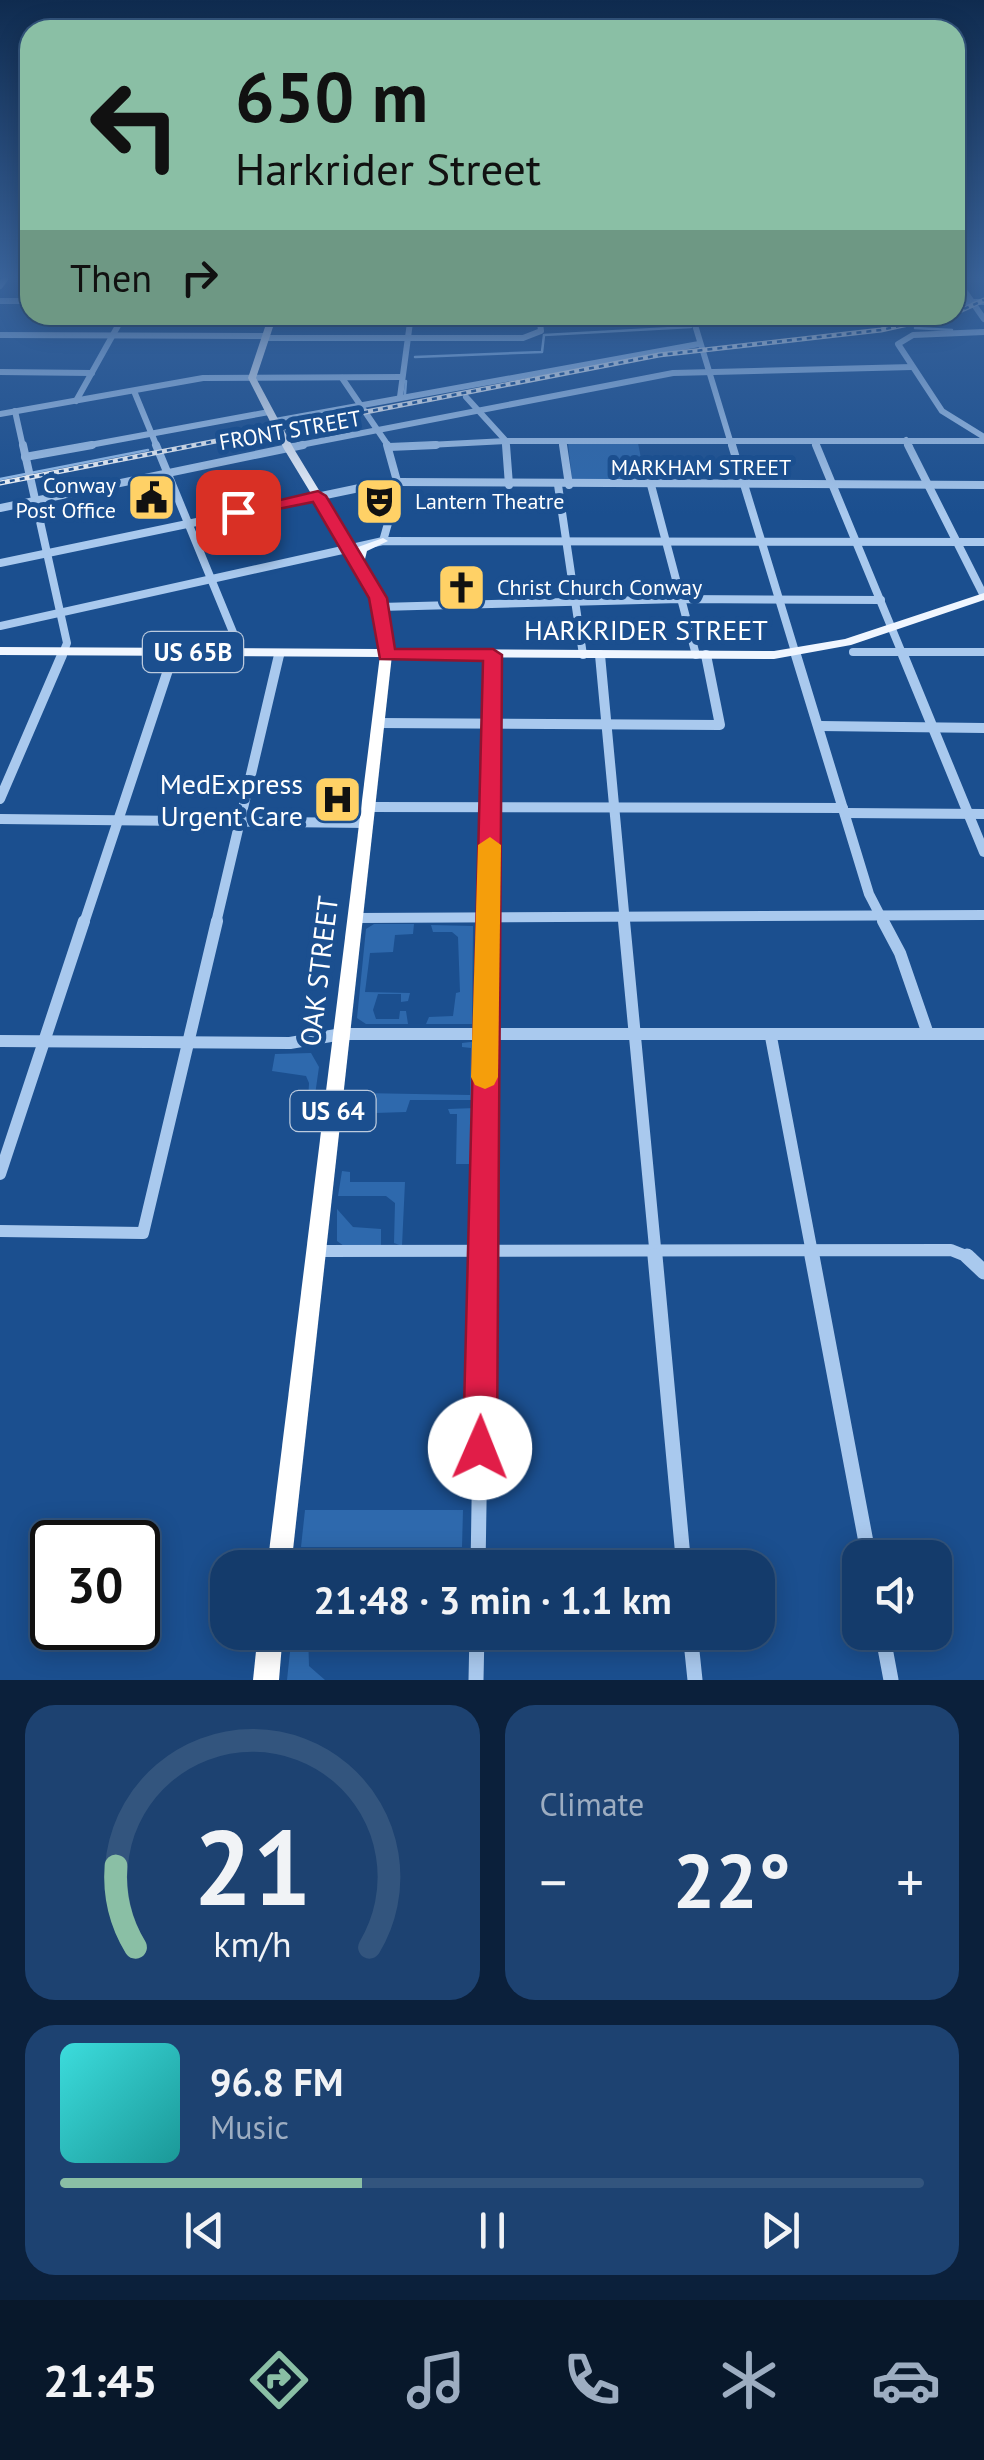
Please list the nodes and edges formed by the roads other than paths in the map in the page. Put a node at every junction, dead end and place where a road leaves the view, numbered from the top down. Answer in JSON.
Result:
{"nodes":[{"id":1,"x":100,"y":357,"type":"edge"},
{"id":2,"x":260,"y":357,"type":"edge"},
{"id":3,"x":405,"y":357,"type":"edge"},
{"id":4,"x":623,"y":357,"type":"edge"},
{"id":5,"x":704,"y":357,"type":"edge"},
{"id":6,"x":901,"y":357,"type":"edge"},
{"id":7,"x":905,"y":357,"type":"edge"},
{"id":8,"x":912,"y":367,"type":"junction"},
{"id":9,"x":885,"y":368,"type":"junction"},
{"id":10,"x":709,"y":371,"type":"junction"},
{"id":11,"x":0,"y":372,"type":"edge"},
{"id":12,"x":92,"y":373,"type":"junction"},
{"id":13,"x":402,"y":377,"type":"junction"},
{"id":14,"x":252,"y":378,"type":"junction"},
{"id":15,"x":342,"y":378,"type":"junction"},
{"id":16,"x":83,"y":388,"type":"junction"},
{"id":17,"x":134,"y":391,"type":"junction"},
{"id":18,"x":466,"y":396,"type":"dead end"},
{"id":19,"x":99,"y":397,"type":"junction"},
{"id":20,"x":400,"y":397,"type":"junction"},
{"id":21,"x":76,"y":401,"type":"junction"},
{"id":22,"x":360,"y":405,"type":"junction"},
{"id":23,"x":15,"y":411,"type":"junction"},
{"id":24,"x":480,"y":411,"type":"junction"},
{"id":25,"x":0,"y":414,"type":"edge"},
{"id":26,"x":272,"y":417,"type":"junction"},
{"id":27,"x":379,"y":432,"type":"junction"},
{"id":28,"x":150,"y":434,"type":"junction"},
{"id":29,"x":984,"y":439,"type":"edge"},
{"id":30,"x":731,"y":440,"type":"junction"},
{"id":31,"x":906,"y":440,"type":"junction"},
{"id":32,"x":506,"y":441,"type":"junction"},
{"id":33,"x":562,"y":441,"type":"junction"},
{"id":34,"x":815,"y":441,"type":"junction"},
{"id":35,"x":389,"y":447,"type":"junction"},
{"id":36,"x":289,"y":448,"type":"junction"},
{"id":37,"x":26,"y":456,"type":"junction"},
{"id":38,"x":166,"y":471,"type":"junction"},
{"id":39,"x":928,"y":484,"type":"junction"},
{"id":40,"x":393,"y":485,"type":"junction"},
{"id":41,"x":509,"y":485,"type":"junction"},
{"id":42,"x":558,"y":485,"type":"junction"},
{"id":43,"x":568,"y":485,"type":"junction"},
{"id":44,"x":651,"y":485,"type":"junction"},
{"id":45,"x":743,"y":485,"type":"junction"},
{"id":46,"x":834,"y":485,"type":"junction"},
{"id":47,"x":984,"y":485,"type":"edge"},
{"id":48,"x":318,"y":496,"type":"junction"},
{"id":49,"x":36,"y":500,"type":"junction"},
{"id":50,"x":0,"y":508,"type":"edge"},
{"id":51,"x":186,"y":522,"type":"junction"},
{"id":52,"x":664,"y":539,"type":"junction"},
{"id":53,"x":760,"y":539,"type":"junction"},
{"id":54,"x":857,"y":540,"type":"junction"},
{"id":55,"x":383,"y":541,"type":"junction"},
{"id":56,"x":566,"y":541,"type":"junction"},
{"id":57,"x":958,"y":542,"type":"junction"},
{"id":58,"x":984,"y":542,"type":"edge"},
{"id":59,"x":347,"y":548,"type":"junction"},
{"id":60,"x":48,"y":552,"type":"junction"},
{"id":61,"x":0,"y":562,"type":"edge"},
{"id":62,"x":358,"y":566,"type":"junction"},
{"id":63,"x":211,"y":579,"type":"junction"},
{"id":64,"x":984,"y":596,"type":"edge"},
{"id":65,"x":680,"y":598,"type":"junction"},
{"id":66,"x":779,"y":598,"type":"junction"},
{"id":67,"x":575,"y":600,"type":"junction"},
{"id":68,"x":881,"y":600,"type":"junction"},
{"id":69,"x":380,"y":607,"type":"junction"},
{"id":70,"x":62,"y":612,"type":"junction"},
{"id":71,"x":0,"y":626,"type":"edge"},
{"id":72,"x":894,"y":628,"type":"junction"},
{"id":73,"x":0,"y":650,"type":"edge"},
{"id":74,"x":66,"y":651,"type":"junction"},
{"id":75,"x":174,"y":652,"type":"junction"},
{"id":76,"x":235,"y":652,"type":"junction"},
{"id":77,"x":853,"y":652,"type":"dead end"},
{"id":78,"x":984,"y":652,"type":"edge"},
{"id":79,"x":280,"y":653,"type":"junction"},
{"id":80,"x":797,"y":653,"type":"junction"},
{"id":81,"x":904,"y":653,"type":"junction"},
{"id":82,"x":583,"y":654,"type":"junction"},
{"id":83,"x":386,"y":655,"type":"junction"},
{"id":84,"x":493,"y":655,"type":"junction"},
{"id":85,"x":600,"y":655,"type":"junction"},
{"id":86,"x":701,"y":655,"type":"junction"},
{"id":87,"x":378,"y":723,"type":"junction"},
{"id":88,"x":492,"y":724,"type":"junction"},
{"id":89,"x":605,"y":724,"type":"junction"},
{"id":90,"x":820,"y":726,"type":"junction"},
{"id":91,"x":933,"y":727,"type":"junction"},
{"id":92,"x":984,"y":728,"type":"edge"},
{"id":93,"x":0,"y":799,"type":"edge"},
{"id":94,"x":613,"y":806,"type":"junction"},
{"id":95,"x":490,"y":807,"type":"junction"},
{"id":96,"x":844,"y":811,"type":"junction"},
{"id":97,"x":968,"y":814,"type":"junction"},
{"id":98,"x":984,"y":814,"type":"edge"},
{"id":99,"x":368,"y":815,"type":"junction"},
{"id":100,"x":0,"y":819,"type":"edge"},
{"id":101,"x":117,"y":820,"type":"junction"},
{"id":102,"x":242,"y":822,"type":"junction"},
{"id":103,"x":984,"y":852,"type":"edge"},
{"id":104,"x":624,"y":915,"type":"junction"},
{"id":105,"x":879,"y":915,"type":"junction"},
{"id":106,"x":984,"y":915,"type":"edge"},
{"id":107,"x":490,"y":917,"type":"junction"},
{"id":108,"x":356,"y":918,"type":"junction"},
{"id":109,"x":342,"y":1034,"type":"junction"},
{"id":110,"x":485,"y":1034,"type":"junction"},
{"id":111,"x":928,"y":1034,"type":"junction"},
{"id":112,"x":984,"y":1034,"type":"edge"},
{"id":113,"x":634,"y":1035,"type":"junction"},
{"id":114,"x":771,"y":1037,"type":"junction"},
{"id":115,"x":0,"y":1041,"type":"edge"},
{"id":116,"x":44,"y":1042,"type":"junction"},
{"id":117,"x":188,"y":1043,"type":"junction"},
{"id":118,"x":0,"y":1174,"type":"edge"},
{"id":119,"x":0,"y":1230,"type":"edge"},
{"id":120,"x":484,"y":1250,"type":"junction"},
{"id":121,"x":653,"y":1250,"type":"junction"},
{"id":122,"x":812,"y":1250,"type":"junction"},
{"id":123,"x":316,"y":1252,"type":"junction"},
{"id":124,"x":984,"y":1272,"type":"edge"},
{"id":125,"x":866,"y":1540,"type":"edge"},
{"id":126,"x":281,"y":1550,"type":"edge"},
{"id":127,"x":478,"y":1550,"type":"edge"},
{"id":128,"x":682,"y":1550,"type":"edge"},
{"id":129,"x":269,"y":1650,"type":"edge"},
{"id":130,"x":477,"y":1650,"type":"edge"},
{"id":131,"x":692,"y":1650,"type":"edge"},
{"id":132,"x":885,"y":1650,"type":"edge"},
{"id":133,"x":266,"y":1680,"type":"edge"},
{"id":134,"x":476,"y":1680,"type":"edge"},
{"id":135,"x":694,"y":1680,"type":"edge"},
{"id":136,"x":891,"y":1680,"type":"edge"}],
"edges":[{"from":1,"to":12,"type":"street"},
{"from":2,"to":14,"type":"main road"},
{"from":3,"to":13,"type":"street"},
{"from":4,"to":20,"type":"street"},
{"from":5,"to":10,"type":"street"},
{"from":6,"to":9,"type":"street"},
{"from":7,"to":8,"type":"street"},
{"from":8,"to":9,"type":"street","name":"FRONT STREET"},
{"from":8,"to":29,"type":"street"},
{"from":9,"to":10,"type":"street","name":"FRONT STREET"},
{"from":10,"to":24,"type":"street","name":"FRONT STREET"},
{"from":10,"to":30,"type":"street"},
{"from":11,"to":12,"type":"street"},
{"from":12,"to":16,"type":"street"},
{"from":13,"to":15,"type":"street"},
{"from":13,"to":20,"type":"street"},
{"from":14,"to":15,"type":"street"},
{"from":14,"to":17,"type":"street"},
{"from":14,"to":26,"type":"main road","name":"OAK STREET"},
{"from":15,"to":22,"type":"street"},
{"from":16,"to":19,"type":"street"},
{"from":16,"to":21,"type":"street"},
{"from":17,"to":19,"type":"street"},
{"from":17,"to":28,"type":"street"},
{"from":18,"to":24,"type":"street"},
{"from":19,"to":21,"type":"street"},
{"from":20,"to":22,"type":"street"},
{"from":21,"to":23,"type":"street"},
{"from":22,"to":26,"type":"street"},
{"from":22,"to":27,"type":"street"},
{"from":23,"to":25,"type":"street"},
{"from":23,"to":37,"type":"street"},
{"from":24,"to":27,"type":"street","name":"FRONT STREET"},
{"from":24,"to":32,"type":"street"},
{"from":26,"to":28,"type":"street"},
{"from":26,"to":36,"type":"main road","name":"OAK STREET"},
{"from":27,"to":35,"type":"street"},
{"from":27,"to":36,"type":"street","name":"FRONT STREET"},
{"from":28,"to":37,"type":"street"},
{"from":28,"to":38,"type":"street"},
{"from":29,"to":31,"type":"street"},
{"from":30,"to":33,"type":"street"},
{"from":30,"to":34,"type":"street"},
{"from":30,"to":45,"type":"street"},
{"from":31,"to":34,"type":"street"},
{"from":31,"to":39,"type":"street"},
{"from":32,"to":33,"type":"street"},
{"from":32,"to":35,"type":"street"},
{"from":32,"to":41,"type":"street"},
{"from":33,"to":43,"type":"street"},
{"from":34,"to":46,"type":"street"},
{"from":35,"to":40,"type":"street"},
{"from":36,"to":38,"type":"street","name":"FRONT STREET"},
{"from":36,"to":48,"type":"main road","name":"OAK STREET"},
{"from":37,"to":49,"type":"street"},
{"from":38,"to":49,"type":"street","name":"FRONT STREET"},
{"from":38,"to":51,"type":"street"},
{"from":39,"to":46,"type":"street","name":"MARKHAM STREET"},
{"from":39,"to":47,"type":"street","name":"MARKHAM STREET"},
{"from":39,"to":57,"type":"street"},
{"from":40,"to":41,"type":"street","name":"MARKHAM STREET"},
{"from":40,"to":48,"type":"street"},
{"from":40,"to":55,"type":"street"},
{"from":41,"to":42,"type":"street","name":"MARKHAM STREET"},
{"from":42,"to":43,"type":"street","name":"MARKHAM STREET"},
{"from":42,"to":56,"type":"street"},
{"from":43,"to":44,"type":"street","name":"MARKHAM STREET"},
{"from":44,"to":45,"type":"street","name":"MARKHAM STREET"},
{"from":44,"to":52,"type":"street"},
{"from":45,"to":46,"type":"street","name":"MARKHAM STREET"},
{"from":45,"to":53,"type":"street"},
{"from":46,"to":54,"type":"street"},
{"from":48,"to":51,"type":"street"},
{"from":48,"to":59,"type":"main road","name":"OAK STREET"},
{"from":49,"to":50,"type":"street","name":"FRONT STREET"},
{"from":49,"to":60,"type":"street"},
{"from":51,"to":60,"type":"street"},
{"from":51,"to":63,"type":"street"},
{"from":52,"to":53,"type":"street"},
{"from":52,"to":56,"type":"street"},
{"from":52,"to":65,"type":"street"},
{"from":53,"to":54,"type":"street"},
{"from":53,"to":66,"type":"street"},
{"from":54,"to":57,"type":"street"},
{"from":54,"to":68,"type":"street"},
{"from":55,"to":56,"type":"street"},
{"from":55,"to":59,"type":"street"},
{"from":55,"to":62,"type":"main road"},
{"from":56,"to":67,"type":"street"},
{"from":57,"to":58,"type":"street"},
{"from":57,"to":64,"type":"street"},
{"from":59,"to":62,"type":"main road","name":"OAK STREET"},
{"from":59,"to":63,"type":"street"},
{"from":60,"to":61,"type":"street"},
{"from":60,"to":70,"type":"street"},
{"from":62,"to":69,"type":"main road","name":"OAK STREET"},
{"from":63,"to":70,"type":"street"},
{"from":63,"to":76,"type":"street"},
{"from":64,"to":72,"type":"main road","name":"HARKRIDER STREET"},
{"from":65,"to":66,"type":"street"},
{"from":65,"to":67,"type":"street"},
{"from":65,"to":86,"type":"street"},
{"from":66,"to":68,"type":"street"},
{"from":66,"to":80,"type":"street"},
{"from":67,"to":69,"type":"street"},
{"from":67,"to":82,"type":"street"},
{"from":68,"to":72,"type":"street"},
{"from":69,"to":83,"type":"main road","name":"OAK STREET"},
{"from":70,"to":71,"type":"street"},
{"from":70,"to":74,"type":"street"},
{"from":72,"to":80,"type":"main road","name":"HARKRIDER STREET"},
{"from":72,"to":81,"type":"street"},
{"from":73,"to":74,"type":"main road","name":"HARKRIDER STREET","number":"US 65B"},
{"from":74,"to":75,"type":"main road","name":"HARKRIDER STREET","number":"US 65B"},
{"from":74,"to":93,"type":"street"},
{"from":75,"to":76,"type":"main road","name":"HARKRIDER STREET","number":"US 65B"},
{"from":75,"to":101,"type":"street"},
{"from":76,"to":79,"type":"main road","name":"HARKRIDER STREET","number":"US 65B"},
{"from":77,"to":81,"type":"street"},
{"from":78,"to":81,"type":"street"},
{"from":79,"to":83,"type":"main road","name":"HARKRIDER STREET","number":"US 65B"},
{"from":79,"to":102,"type":"street"},
{"from":80,"to":86,"type":"main road","name":"HARKRIDER STREET"},
{"from":80,"to":90,"type":"street"},
{"from":81,"to":91,"type":"street"},
{"from":82,"to":84,"type":"main road","name":"HARKRIDER STREET"},
{"from":82,"to":85,"type":"main road","name":"HARKRIDER STREET"},
{"from":83,"to":84,"type":"main road","name":"HARKRIDER STREET"},
{"from":83,"to":87,"type":"highway","name":"OAK STREET","number":"US 64"},
{"from":84,"to":88,"type":"street"},
{"from":85,"to":86,"type":"main road","name":"HARKRIDER STREET"},
{"from":85,"to":89,"type":"street"},
{"from":86,"to":89,"type":"street"},
{"from":87,"to":88,"type":"street"},
{"from":87,"to":99,"type":"highway","name":"OAK STREET","number":"US 64"},
{"from":88,"to":89,"type":"street"},
{"from":88,"to":95,"type":"street"},
{"from":89,"to":94,"type":"street"},
{"from":90,"to":91,"type":"street"},
{"from":90,"to":96,"type":"street"},
{"from":91,"to":92,"type":"street"},
{"from":91,"to":97,"type":"street"},
{"from":94,"to":95,"type":"street"},
{"from":94,"to":96,"type":"street"},
{"from":94,"to":104,"type":"street"},
{"from":95,"to":99,"type":"street"},
{"from":95,"to":107,"type":"street"},
{"from":96,"to":97,"type":"street"},
{"from":96,"to":105,"type":"street"},
{"from":97,"to":98,"type":"street"},
{"from":97,"to":103,"type":"street"},
{"from":99,"to":102,"type":"street"},
{"from":99,"to":108,"type":"highway","name":"OAK STREET","number":"US 64"},
{"from":100,"to":101,"type":"street"},
{"from":101,"to":102,"type":"street"},
{"from":101,"to":116,"type":"street"},
{"from":102,"to":117,"type":"street"},
{"from":104,"to":105,"type":"street"},
{"from":104,"to":107,"type":"street"},
{"from":104,"to":113,"type":"street"},
{"from":105,"to":106,"type":"street"},
{"from":105,"to":111,"type":"street"},
{"from":107,"to":108,"type":"street"},
{"from":107,"to":110,"type":"street"},
{"from":108,"to":109,"type":"highway","name":"OAK STREET","number":"US 64"},
{"from":109,"to":110,"type":"street"},
{"from":109,"to":117,"type":"street"},
{"from":109,"to":123,"type":"highway","name":"OAK STREET","number":"US 64"},
{"from":110,"to":113,"type":"street"},
{"from":110,"to":120,"type":"street"},
{"from":111,"to":112,"type":"street"},
{"from":111,"to":114,"type":"street"},
{"from":113,"to":114,"type":"street"},
{"from":113,"to":121,"type":"street"},
{"from":114,"to":122,"type":"street"},
{"from":115,"to":116,"type":"street"},
{"from":116,"to":117,"type":"street"},
{"from":116,"to":118,"type":"street"},
{"from":117,"to":119,"type":"street"},
{"from":120,"to":121,"type":"street"},
{"from":120,"to":123,"type":"street"},
{"from":120,"to":127,"type":"street"},
{"from":121,"to":122,"type":"street"},
{"from":121,"to":128,"type":"street"},
{"from":122,"to":124,"type":"street"},
{"from":122,"to":125,"type":"street"},
{"from":123,"to":126,"type":"highway","name":"OAK STREET","number":"US 64"},
{"from":129,"to":133,"type":"highway"},
{"from":130,"to":134,"type":"street"},
{"from":131,"to":135,"type":"street"},
{"from":132,"to":136,"type":"street"}]}
